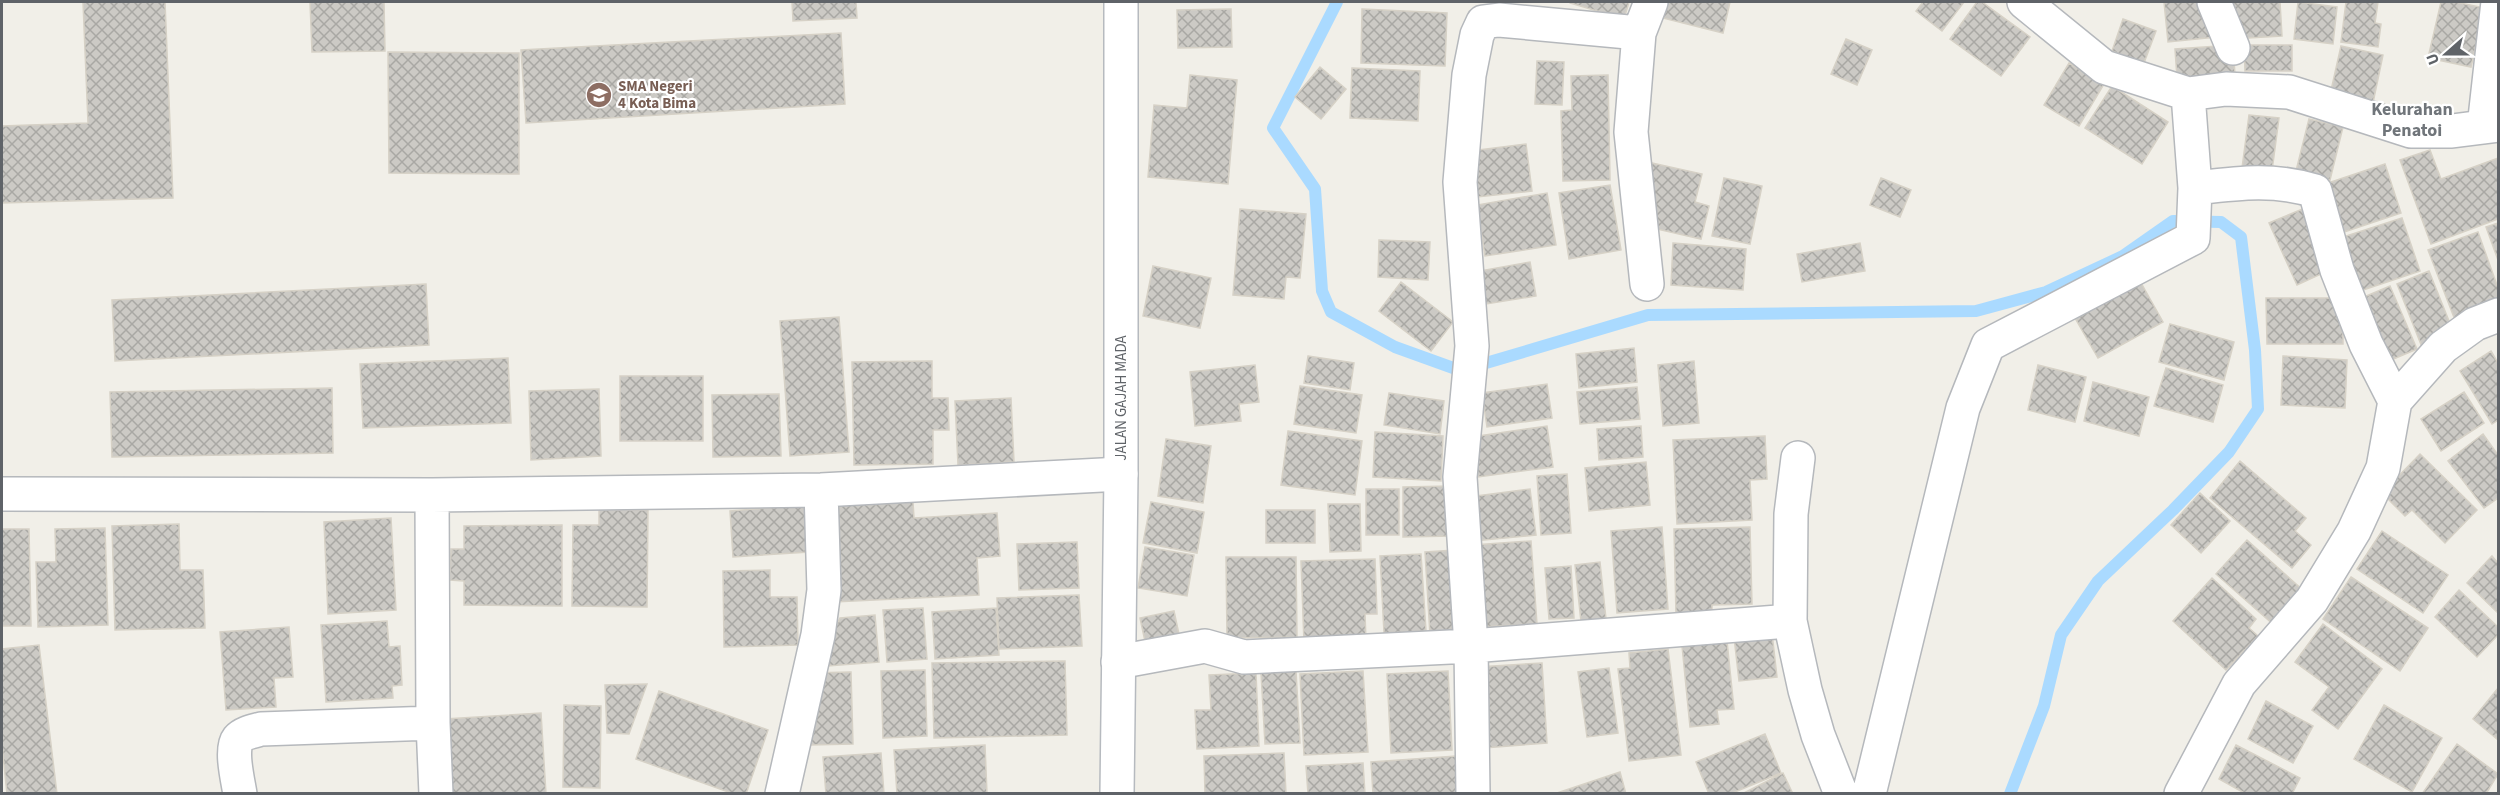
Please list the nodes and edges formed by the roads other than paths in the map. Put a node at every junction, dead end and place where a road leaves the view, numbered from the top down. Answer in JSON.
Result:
{"nodes":[{"id":1,"x":1121,"y":2,"type":"edge"},
{"id":2,"x":1651,"y":2,"type":"edge"},
{"id":3,"x":2024,"y":2,"type":"edge"},
{"id":4,"x":2214,"y":2,"type":"edge"},
{"id":5,"x":2498,"y":2,"type":"edge"},
{"id":6,"x":1639,"y":33,"type":"junction"},
{"id":7,"x":2233,"y":48,"type":"dead end"},
{"id":8,"x":2188,"y":94,"type":"junction"},
{"id":9,"x":2491,"y":126,"type":"edge"},
{"id":10,"x":2195,"y":188,"type":"junction"},
{"id":11,"x":1647,"y":285,"type":"dead end"},
{"id":12,"x":2499,"y":315,"type":"edge"},
{"id":13,"x":2395,"y":401,"type":"junction"},
{"id":14,"x":1798,"y":458,"type":"dead end"},
{"id":15,"x":1122,"y":474,"type":"junction"},
{"id":16,"x":821,"y":490,"type":"junction"},
{"id":17,"x":2,"y":494,"type":"edge"},
{"id":18,"x":432,"y":495,"type":"junction"},
{"id":19,"x":1790,"y":621,"type":"junction"},
{"id":20,"x":1471,"y":646,"type":"junction"},
{"id":21,"x":1118,"y":662,"type":"junction"},
{"id":22,"x":433,"y":723,"type":"junction"},
{"id":23,"x":240,"y":794,"type":"edge"},
{"id":24,"x":436,"y":794,"type":"edge"},
{"id":25,"x":782,"y":794,"type":"edge"},
{"id":26,"x":1117,"y":794,"type":"edge"},
{"id":27,"x":1473,"y":794,"type":"edge"},
{"id":28,"x":1841,"y":794,"type":"edge"},
{"id":29,"x":1869,"y":794,"type":"edge"},
{"id":30,"x":2181,"y":794,"type":"edge"}],
"edges":[{"from":1,"to":15,"type":"street","name":"JALAN GAJAH MADA"},
{"from":2,"to":6,"type":"street"},
{"from":3,"to":8,"type":"street"},
{"from":4,"to":7,"type":"street"},
{"from":5,"to":9,"type":"street"},
{"from":6,"to":11,"type":"street"},
{"from":6,"to":20,"type":"street"},
{"from":8,"to":9,"type":"street"},
{"from":8,"to":10,"type":"street"},
{"from":10,"to":13,"type":"street"},
{"from":10,"to":29,"type":"street"},
{"from":12,"to":13,"type":"street"},
{"from":13,"to":30,"type":"street"},
{"from":14,"to":19,"type":"street"},
{"from":15,"to":16,"type":"street"},
{"from":15,"to":21,"type":"street","name":"JALAN GAJAH MADA"},
{"from":16,"to":18,"type":"street"},
{"from":16,"to":25,"type":"street"},
{"from":17,"to":18,"type":"street"},
{"from":18,"to":22,"type":"street"},
{"from":19,"to":20,"type":"street"},
{"from":19,"to":28,"type":"street"},
{"from":20,"to":21,"type":"street"},
{"from":20,"to":27,"type":"street"},
{"from":21,"to":26,"type":"street","name":"JALAN GAJAH MADA"},
{"from":22,"to":23,"type":"street"},
{"from":22,"to":24,"type":"street"}]}
